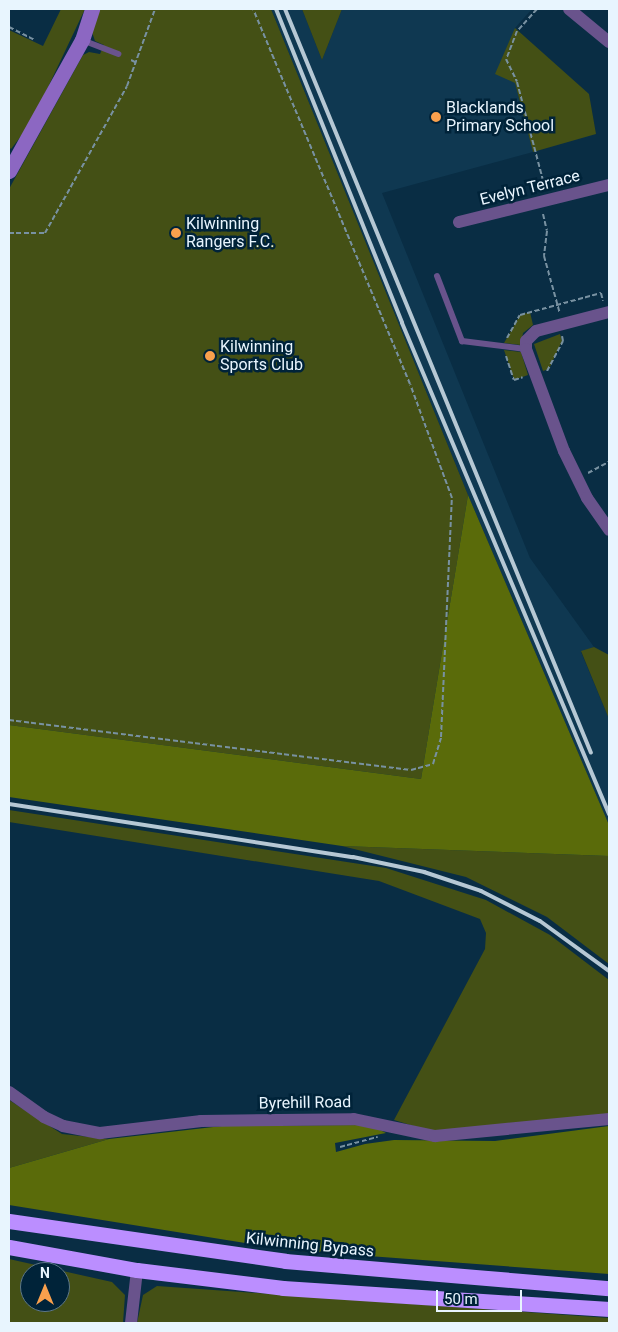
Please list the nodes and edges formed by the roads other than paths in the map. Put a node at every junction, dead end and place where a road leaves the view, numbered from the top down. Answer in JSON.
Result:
{"nodes":[{"id":1,"x":92,"y":9,"type":"edge"},
{"id":2,"x":569,"y":9,"type":"edge"},
{"id":3,"x":82,"y":40,"type":"junction"},
{"id":4,"x":609,"y":42,"type":"edge"},
{"id":5,"x":118,"y":54,"type":"dead end"},
{"id":6,"x":9,"y":171,"type":"edge"},
{"id":7,"x":609,"y":185,"type":"edge"},
{"id":8,"x":459,"y":222,"type":"dead end"},
{"id":9,"x":437,"y":276,"type":"dead end"},
{"id":10,"x":609,"y":312,"type":"edge"},
{"id":11,"x":526,"y":345,"type":"junction"},
{"id":12,"x":609,"y":530,"type":"edge"},
{"id":13,"x":9,"y":1092,"type":"edge"},
{"id":14,"x":609,"y":1119,"type":"edge"},
{"id":15,"x":9,"y":1221,"type":"edge"},
{"id":16,"x":9,"y":1247,"type":"edge"},
{"id":17,"x":137,"y":1270,"type":"junction"},
{"id":18,"x":609,"y":1288,"type":"edge"},
{"id":19,"x":609,"y":1309,"type":"edge"},
{"id":20,"x":132,"y":1323,"type":"edge"}],
"edges":[{"from":1,"to":3,"type":"street"},
{"from":2,"to":4,"type":"street"},
{"from":3,"to":5,"type":"lane"},
{"from":3,"to":6,"type":"street"},
{"from":7,"to":8,"type":"street","name":"Evelyn Terrace"},
{"from":9,"to":11,"type":"lane"},
{"from":10,"to":11,"type":"street"},
{"from":11,"to":12,"type":"street"},
{"from":13,"to":14,"type":"street","name":"Byrehill Road"},
{"from":15,"to":18,"type":"highway","name":"Kilwinning Bypass"},
{"from":16,"to":17,"type":"highway"},
{"from":17,"to":19,"type":"highway"},
{"from":17,"to":20,"type":"street"}]}
